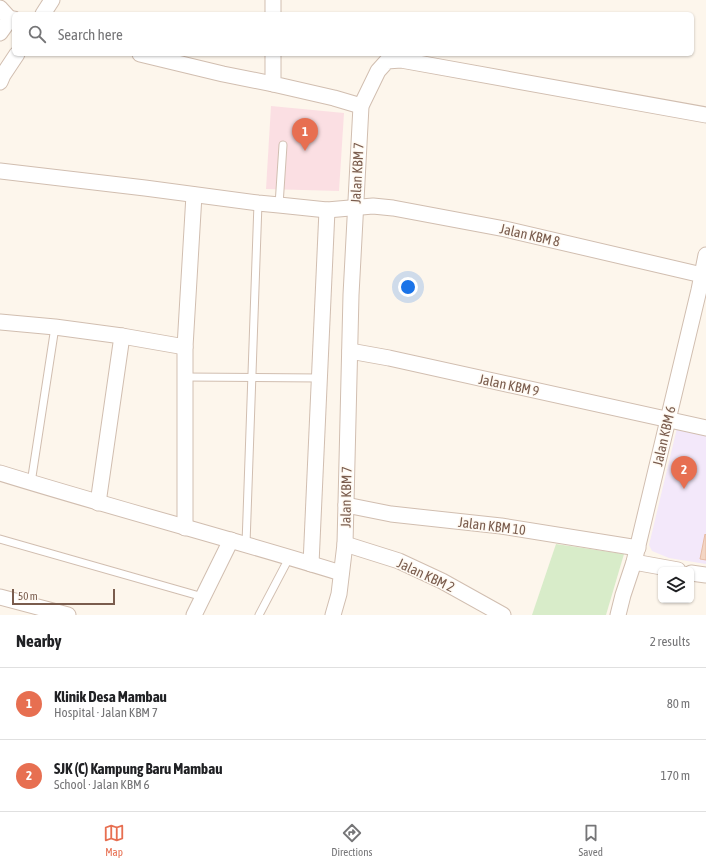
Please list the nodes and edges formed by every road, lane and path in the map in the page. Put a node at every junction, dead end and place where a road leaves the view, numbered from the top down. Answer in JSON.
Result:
{"nodes":[{"id":1,"x":52,"y":0,"type":"edge"},
{"id":2,"x":273,"y":0,"type":"edge"},
{"id":3,"x":44,"y":12,"type":"edge"},
{"id":4,"x":273,"y":12,"type":"edge"},
{"id":5,"x":8,"y":15,"type":"edge"},
{"id":6,"x":0,"y":32,"type":"edge"},
{"id":7,"x":16,"y":56,"type":"edge"},
{"id":8,"x":148,"y":56,"type":"edge"},
{"id":9,"x":273,"y":56,"type":"edge"},
{"id":10,"x":0,"y":82,"type":"edge"},
{"id":11,"x":273,"y":84,"type":"junction"},
{"id":12,"x":361,"y":106,"type":"junction"},
{"id":13,"x":706,"y":115,"type":"edge"},
{"id":14,"x":283,"y":145,"type":"dead end"},
{"id":15,"x":0,"y":171,"type":"edge"},
{"id":16,"x":194,"y":195,"type":"junction"},
{"id":17,"x":258,"y":203,"type":"junction"},
{"id":18,"x":279,"y":205,"type":"junction"},
{"id":19,"x":356,"y":207,"type":"junction"},
{"id":20,"x":327,"y":210,"type":"junction"},
{"id":21,"x":706,"y":255,"type":"edge"},
{"id":22,"x":702,"y":275,"type":"junction"},
{"id":23,"x":0,"y":322,"type":"edge"},
{"id":24,"x":55,"y":327,"type":"junction"},
{"id":25,"x":122,"y":336,"type":"junction"},
{"id":26,"x":185,"y":347,"type":"junction"},
{"id":27,"x":350,"y":351,"type":"junction"},
{"id":28,"x":185,"y":377,"type":"junction"},
{"id":29,"x":252,"y":378,"type":"junction"},
{"id":30,"x":320,"y":378,"type":"junction"},
{"id":31,"x":668,"y":419,"type":"junction"},
{"id":32,"x":706,"y":428,"type":"edge"},
{"id":33,"x":0,"y":473,"type":"edge"},
{"id":34,"x":32,"y":483,"type":"junction"},
{"id":35,"x":98,"y":503,"type":"junction"},
{"id":36,"x":346,"y":505,"type":"junction"},
{"id":37,"x":185,"y":528,"type":"junction"},
{"id":38,"x":0,"y":539,"type":"edge"},
{"id":39,"x":231,"y":540,"type":"junction"},
{"id":40,"x":246,"y":544,"type":"junction"},
{"id":41,"x":345,"y":544,"type":"junction"},
{"id":42,"x":636,"y":555,"type":"junction"},
{"id":43,"x":289,"y":558,"type":"junction"},
{"id":44,"x":311,"y":564,"type":"junction"},
{"id":45,"x":670,"y":567,"type":"edge"},
{"id":46,"x":341,"y":573,"type":"junction"},
{"id":47,"x":694,"y":573,"type":"edge"},
{"id":48,"x":706,"y":575,"type":"edge"},
{"id":49,"x":203,"y":596,"type":"junction"},
{"id":50,"x":0,"y":597,"type":"edge"},
{"id":51,"x":68,"y":615,"type":"edge"},
{"id":52,"x":194,"y":615,"type":"edge"},
{"id":53,"x":259,"y":615,"type":"edge"},
{"id":54,"x":333,"y":615,"type":"edge"},
{"id":55,"x":503,"y":615,"type":"edge"},
{"id":56,"x":618,"y":615,"type":"edge"}],
"edges":[{"from":1,"to":3,"type":"street"},
{"from":2,"to":4,"type":"street"},
{"from":5,"to":6,"type":"street"},
{"from":7,"to":10,"type":"street"},
{"from":8,"to":11,"type":"street"},
{"from":9,"to":11,"type":"street"},
{"from":11,"to":12,"type":"street"},
{"from":12,"to":13,"type":"street","name":"Jalan KBM 7"},
{"from":12,"to":19,"type":"street","name":"Jalan KBM 7"},
{"from":14,"to":18,"type":"lane"},
{"from":15,"to":16,"type":"street","name":"Jalan KBM 8"},
{"from":16,"to":17,"type":"street","name":"Jalan KBM 8"},
{"from":16,"to":26,"type":"street"},
{"from":17,"to":18,"type":"street","name":"Jalan KBM 8"},
{"from":17,"to":29,"type":"lane"},
{"from":18,"to":20,"type":"street","name":"Jalan KBM 8"},
{"from":19,"to":20,"type":"street","name":"Jalan KBM 8"},
{"from":19,"to":22,"type":"street","name":"Jalan KBM 8"},
{"from":19,"to":27,"type":"street","name":"Jalan KBM 7"},
{"from":20,"to":30,"type":"street"},
{"from":21,"to":22,"type":"street","name":"Jalan KBM 6"},
{"from":22,"to":31,"type":"street","name":"Jalan KBM 6"},
{"from":23,"to":24,"type":"street"},
{"from":24,"to":25,"type":"street"},
{"from":24,"to":34,"type":"lane"},
{"from":25,"to":26,"type":"street"},
{"from":25,"to":35,"type":"street"},
{"from":26,"to":28,"type":"street"},
{"from":27,"to":31,"type":"street","name":"Jalan KBM 9"},
{"from":27,"to":36,"type":"street","name":"Jalan KBM 7"},
{"from":28,"to":29,"type":"lane"},
{"from":28,"to":37,"type":"street"},
{"from":29,"to":30,"type":"lane"},
{"from":29,"to":40,"type":"lane"},
{"from":30,"to":44,"type":"street"},
{"from":31,"to":32,"type":"street","name":"Jalan KBM 9"},
{"from":31,"to":42,"type":"street","name":"Jalan KBM 6"},
{"from":33,"to":34,"type":"street"},
{"from":34,"to":35,"type":"street"},
{"from":35,"to":37,"type":"street"},
{"from":36,"to":41,"type":"street","name":"Jalan KBM 7"},
{"from":36,"to":42,"type":"street","name":"Jalan KBM 10"},
{"from":37,"to":39,"type":"street"},
{"from":38,"to":49,"type":"lane"},
{"from":39,"to":40,"type":"street"},
{"from":39,"to":49,"type":"street"},
{"from":40,"to":43,"type":"street"},
{"from":41,"to":46,"type":"street","name":"Jalan KBM 7"},
{"from":41,"to":55,"type":"street","name":"Jalan KBM 2"},
{"from":42,"to":45,"type":"street","name":"Jalan KBM 10"},
{"from":42,"to":56,"type":"street","name":"Jalan KBM 6"},
{"from":43,"to":44,"type":"street"},
{"from":43,"to":53,"type":"lane"},
{"from":44,"to":46,"type":"street"},
{"from":46,"to":54,"type":"street","name":"Jalan KBM 7"},
{"from":47,"to":48,"type":"street"},
{"from":49,"to":52,"type":"street"},
{"from":50,"to":51,"type":"street"}]}
